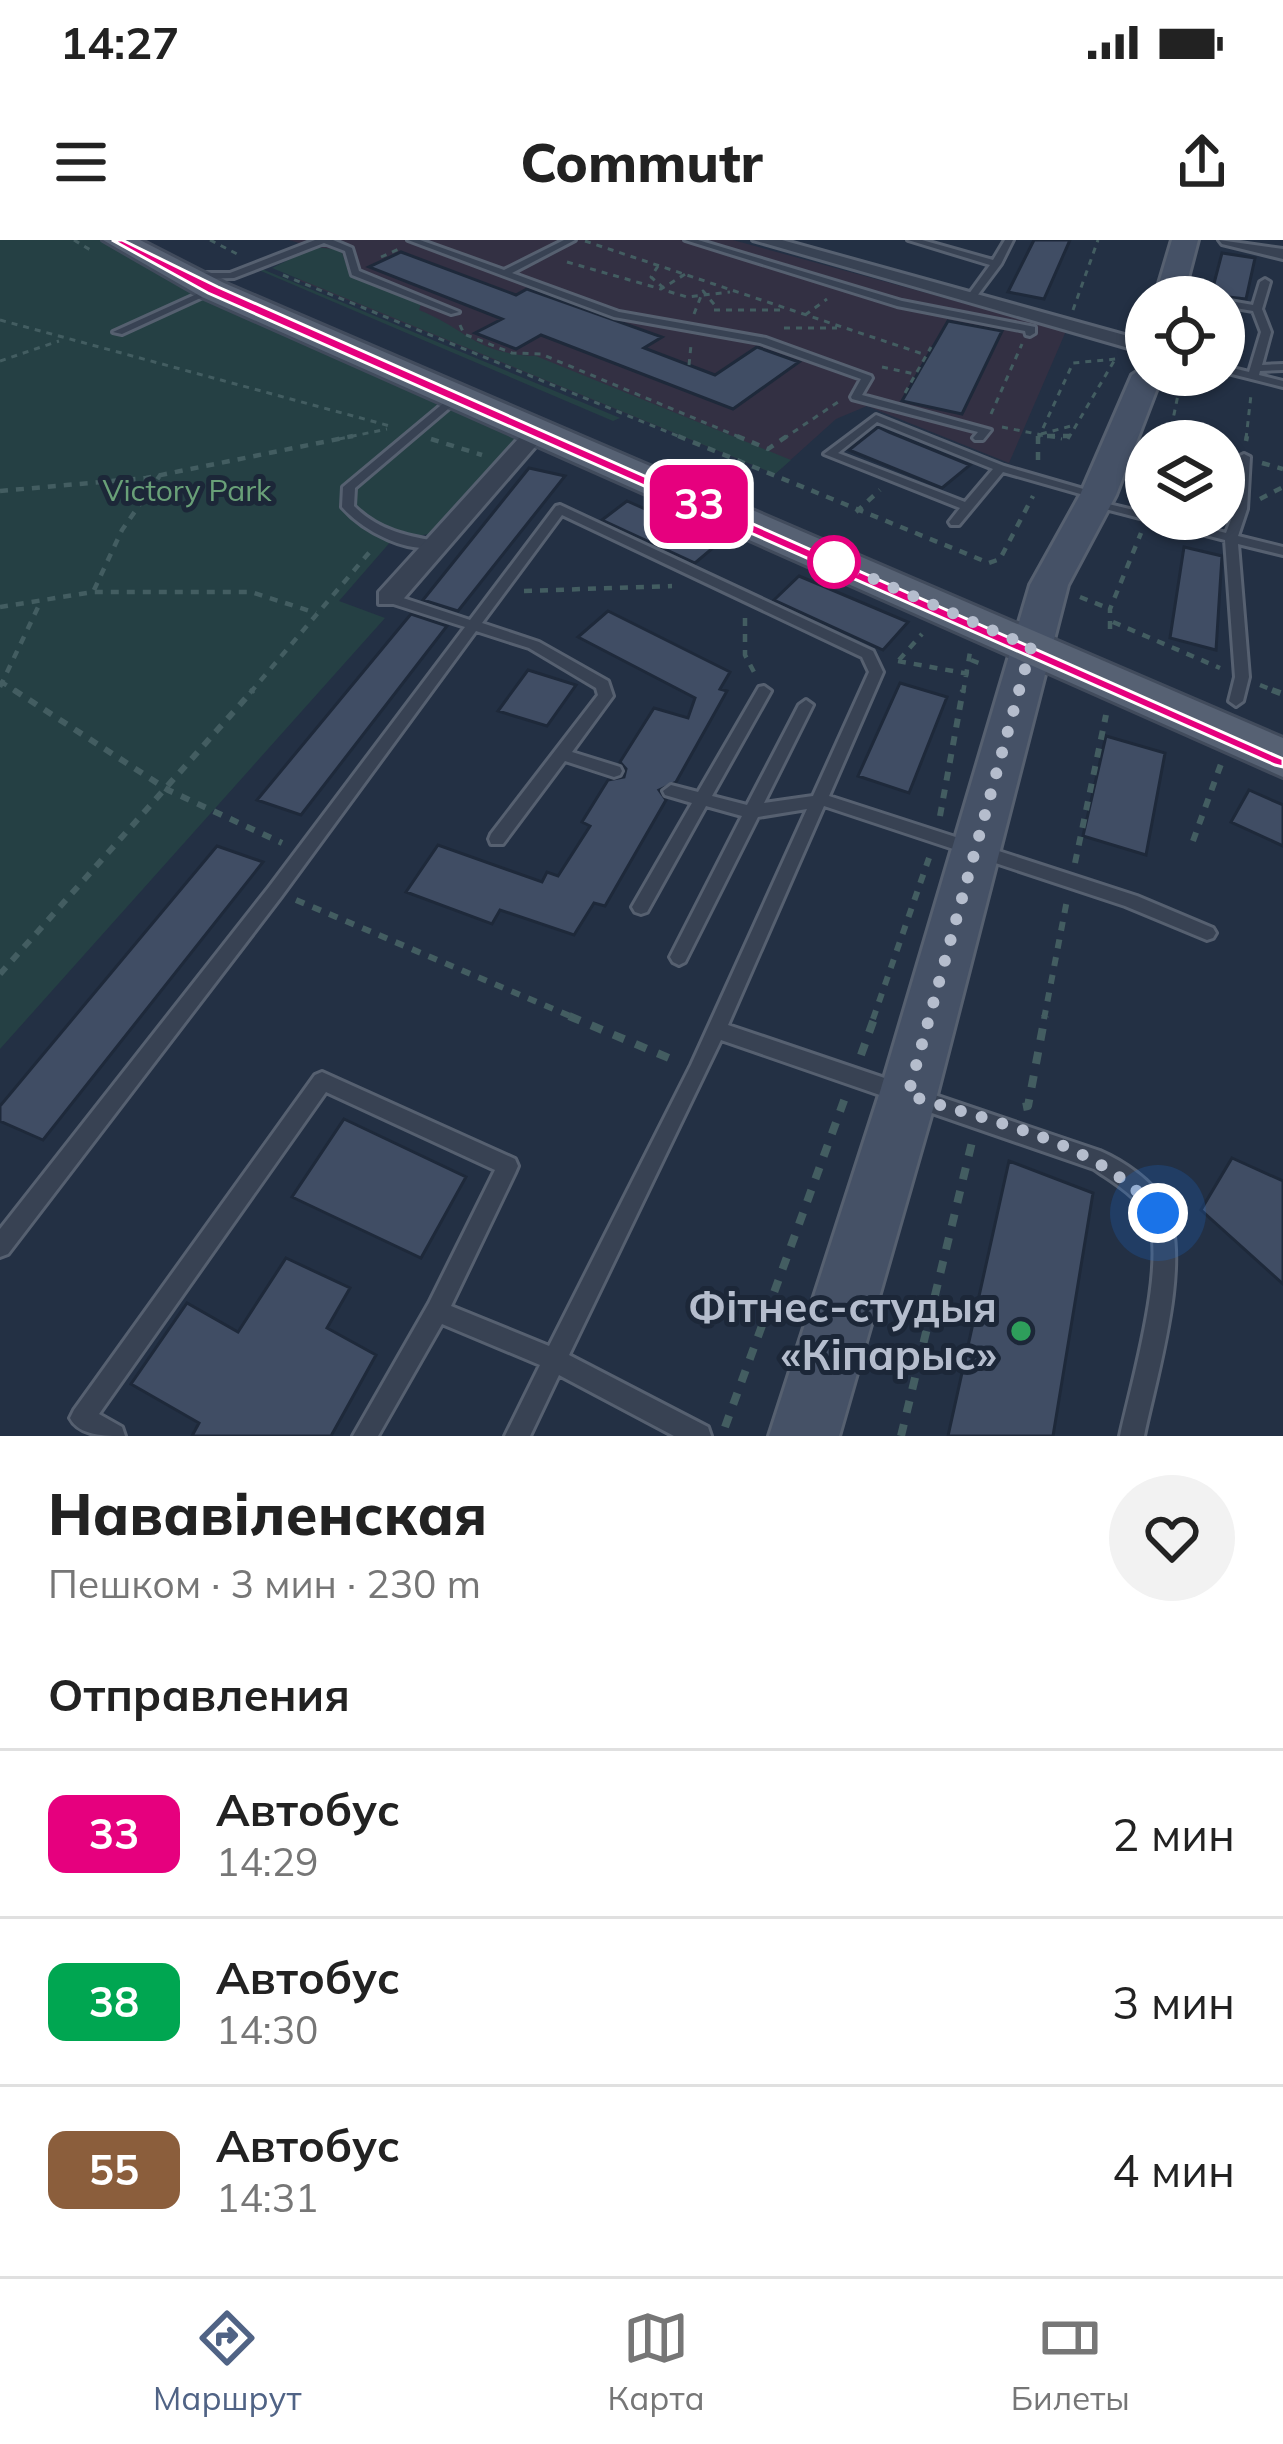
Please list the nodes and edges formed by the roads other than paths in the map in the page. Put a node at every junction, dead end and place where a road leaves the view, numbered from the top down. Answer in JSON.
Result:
{"nodes":[{"id":1,"x":118,"y":240,"type":"edge"},
{"id":2,"x":324,"y":240,"type":"edge"},
{"id":3,"x":412,"y":240,"type":"edge"},
{"id":4,"x":689,"y":240,"type":"edge"},
{"id":5,"x":762,"y":240,"type":"edge"},
{"id":6,"x":912,"y":240,"type":"edge"},
{"id":7,"x":1010,"y":240,"type":"edge"},
{"id":8,"x":1185,"y":240,"type":"edge"},
{"id":9,"x":1228,"y":240,"type":"edge"},
{"id":10,"x":570,"y":245,"type":"edge"},
{"id":11,"x":1283,"y":254,"type":"edge"},
{"id":12,"x":169,"y":256,"type":"edge"},
{"id":13,"x":996,"y":263,"type":"junction"},
{"id":14,"x":505,"y":274,"type":"junction"},
{"id":15,"x":1175,"y":276,"type":"edge"},
{"id":16,"x":234,"y":277,"type":"junction"},
{"id":17,"x":1265,"y":282,"type":"dead end"},
{"id":18,"x":971,"y":298,"type":"junction"},
{"id":19,"x":1245,"y":307,"type":"edge"},
{"id":20,"x":1256,"y":309,"type":"junction"},
{"id":21,"x":454,"y":312,"type":"road end"},
{"id":22,"x":1283,"y":329,"type":"edge"},
{"id":23,"x":118,"y":332,"type":"dead end"},
{"id":24,"x":1266,"y":332,"type":"junction"},
{"id":25,"x":1028,"y":335,"type":"road end"},
{"id":26,"x":1125,"y":341,"type":"edge"},
{"id":27,"x":1283,"y":368,"type":"edge"},
{"id":28,"x":1245,"y":371,"type":"edge"},
{"id":29,"x":1254,"y":372,"type":"junction"},
{"id":30,"x":1125,"y":374,"type":"edge"},
{"id":31,"x":1283,"y":384,"type":"edge"},
{"id":32,"x":456,"y":398,"type":"junction"},
{"id":33,"x":536,"y":433,"type":"junction"},
{"id":34,"x":979,"y":438,"type":"dead end"},
{"id":35,"x":1000,"y":468,"type":"junction"},
{"id":36,"x":1095,"y":500,"type":"junction"},
{"id":37,"x":968,"y":506,"type":"junction"},
{"id":38,"x":1125,"y":510,"type":"edge"},
{"id":39,"x":955,"y":522,"type":"dead end"},
{"id":40,"x":1231,"y":540,"type":"edge"},
{"id":41,"x":1242,"y":540,"type":"edge"},
{"id":42,"x":436,"y":545,"type":"junction"},
{"id":43,"x":1283,"y":551,"type":"edge"},
{"id":44,"x":389,"y":598,"type":"joint"},
{"id":45,"x":1046,"y":619,"type":"junction"},
{"id":46,"x":473,"y":625,"type":"junction"},
{"id":47,"x":1239,"y":689,"type":"junction"},
{"id":48,"x":764,"y":691,"type":"road end"},
{"id":49,"x":806,"y":704,"type":"dead end"},
{"id":50,"x":1283,"y":720,"type":"edge"},
{"id":51,"x":563,"y":754,"type":"junction"},
{"id":52,"x":1283,"y":759,"type":"edge"},
{"id":53,"x":614,"y":771,"type":"dead end"},
{"id":54,"x":671,"y":790,"type":"dead end"},
{"id":55,"x":823,"y":800,"type":"junction"},
{"id":56,"x":702,"y":801,"type":"junction"},
{"id":57,"x":750,"y":812,"type":"junction"},
{"id":58,"x":496,"y":838,"type":"dead end"},
{"id":59,"x":975,"y":850,"type":"junction"},
{"id":60,"x":641,"y":908,"type":"dead end"},
{"id":61,"x":1207,"y":933,"type":"dead end"},
{"id":62,"x":679,"y":957,"type":"dead end"},
{"id":63,"x":717,"y":1030,"type":"junction"},
{"id":64,"x":908,"y":1095,"type":"junction"},
{"id":65,"x":0,"y":1246,"type":"edge"},
{"id":66,"x":437,"y":1310,"type":"junction"},
{"id":67,"x":552,"y":1359,"type":"junction"},
{"id":68,"x":112,"y":1436,"type":"edge"},
{"id":69,"x":365,"y":1436,"type":"edge"},
{"id":70,"x":517,"y":1436,"type":"edge"},
{"id":71,"x":699,"y":1436,"type":"edge"},
{"id":72,"x":804,"y":1436,"type":"edge"},
{"id":73,"x":1132,"y":1436,"type":"edge"}],
"edges":[{"from":1,"to":12,"type":"main road"},
{"from":2,"to":16,"type":"lane"},
{"from":2,"to":21,"type":"lane"},
{"from":3,"to":14,"type":"lane"},
{"from":4,"to":25,"type":"lane"},
{"from":5,"to":18,"type":"street"},
{"from":6,"to":13,"type":"lane"},
{"from":7,"to":13,"type":"lane"},
{"from":8,"to":15,"type":"street"},
{"from":9,"to":11,"type":"street"},
{"from":10,"to":14,"type":"lane"},
{"from":12,"to":16,"type":"main road"},
{"from":13,"to":18,"type":"lane"},
{"from":14,"to":34,"type":"lane"},
{"from":16,"to":23,"type":"lane"},
{"from":16,"to":32,"type":"main road"},
{"from":16,"to":45,"type":"main road"},
{"from":17,"to":20,"type":"lane"},
{"from":18,"to":26,"type":"street"},
{"from":19,"to":20,"type":"lane"},
{"from":20,"to":24,"type":"lane"},
{"from":22,"to":24,"type":"lane"},
{"from":24,"to":29,"type":"lane"},
{"from":27,"to":29,"type":"lane"},
{"from":28,"to":29,"type":"lane"},
{"from":29,"to":31,"type":"lane"},
{"from":30,"to":36,"type":"street"},
{"from":32,"to":33,"type":"main road"},
{"from":32,"to":42,"type":"lane"},
{"from":33,"to":42,"type":"street"},
{"from":33,"to":45,"type":"main road"},
{"from":35,"to":36,"type":"lane"},
{"from":35,"to":37,"type":"lane"},
{"from":35,"to":37,"type":"lane"},
{"from":36,"to":38,"type":"lane"},
{"from":36,"to":45,"type":"street"},
{"from":37,"to":39,"type":"lane"},
{"from":40,"to":47,"type":"lane"},
{"from":41,"to":43,"type":"lane"},
{"from":42,"to":44,"type":"street"},
{"from":44,"to":46,"type":"lane"},
{"from":45,"to":47,"type":"main road"},
{"from":45,"to":52,"type":"main road"},
{"from":45,"to":59,"type":"street"},
{"from":46,"to":51,"type":"lane"},
{"from":46,"to":55,"type":"lane"},
{"from":46,"to":65,"type":"lane"},
{"from":47,"to":50,"type":"main road"},
{"from":48,"to":56,"type":"lane"},
{"from":49,"to":57,"type":"lane"},
{"from":51,"to":53,"type":"lane"},
{"from":51,"to":58,"type":"lane"},
{"from":54,"to":56,"type":"lane"},
{"from":55,"to":57,"type":"lane"},
{"from":55,"to":59,"type":"lane"},
{"from":55,"to":63,"type":"lane"},
{"from":56,"to":57,"type":"lane"},
{"from":56,"to":60,"type":"lane"},
{"from":57,"to":62,"type":"lane"},
{"from":59,"to":61,"type":"lane"},
{"from":59,"to":64,"type":"street"},
{"from":63,"to":64,"type":"lane"},
{"from":63,"to":67,"type":"lane"},
{"from":64,"to":72,"type":"street"},
{"from":64,"to":73,"type":"lane"},
{"from":66,"to":67,"type":"lane"},
{"from":66,"to":68,"type":"lane"},
{"from":66,"to":69,"type":"lane"},
{"from":67,"to":70,"type":"lane"},
{"from":67,"to":71,"type":"lane"}]}
